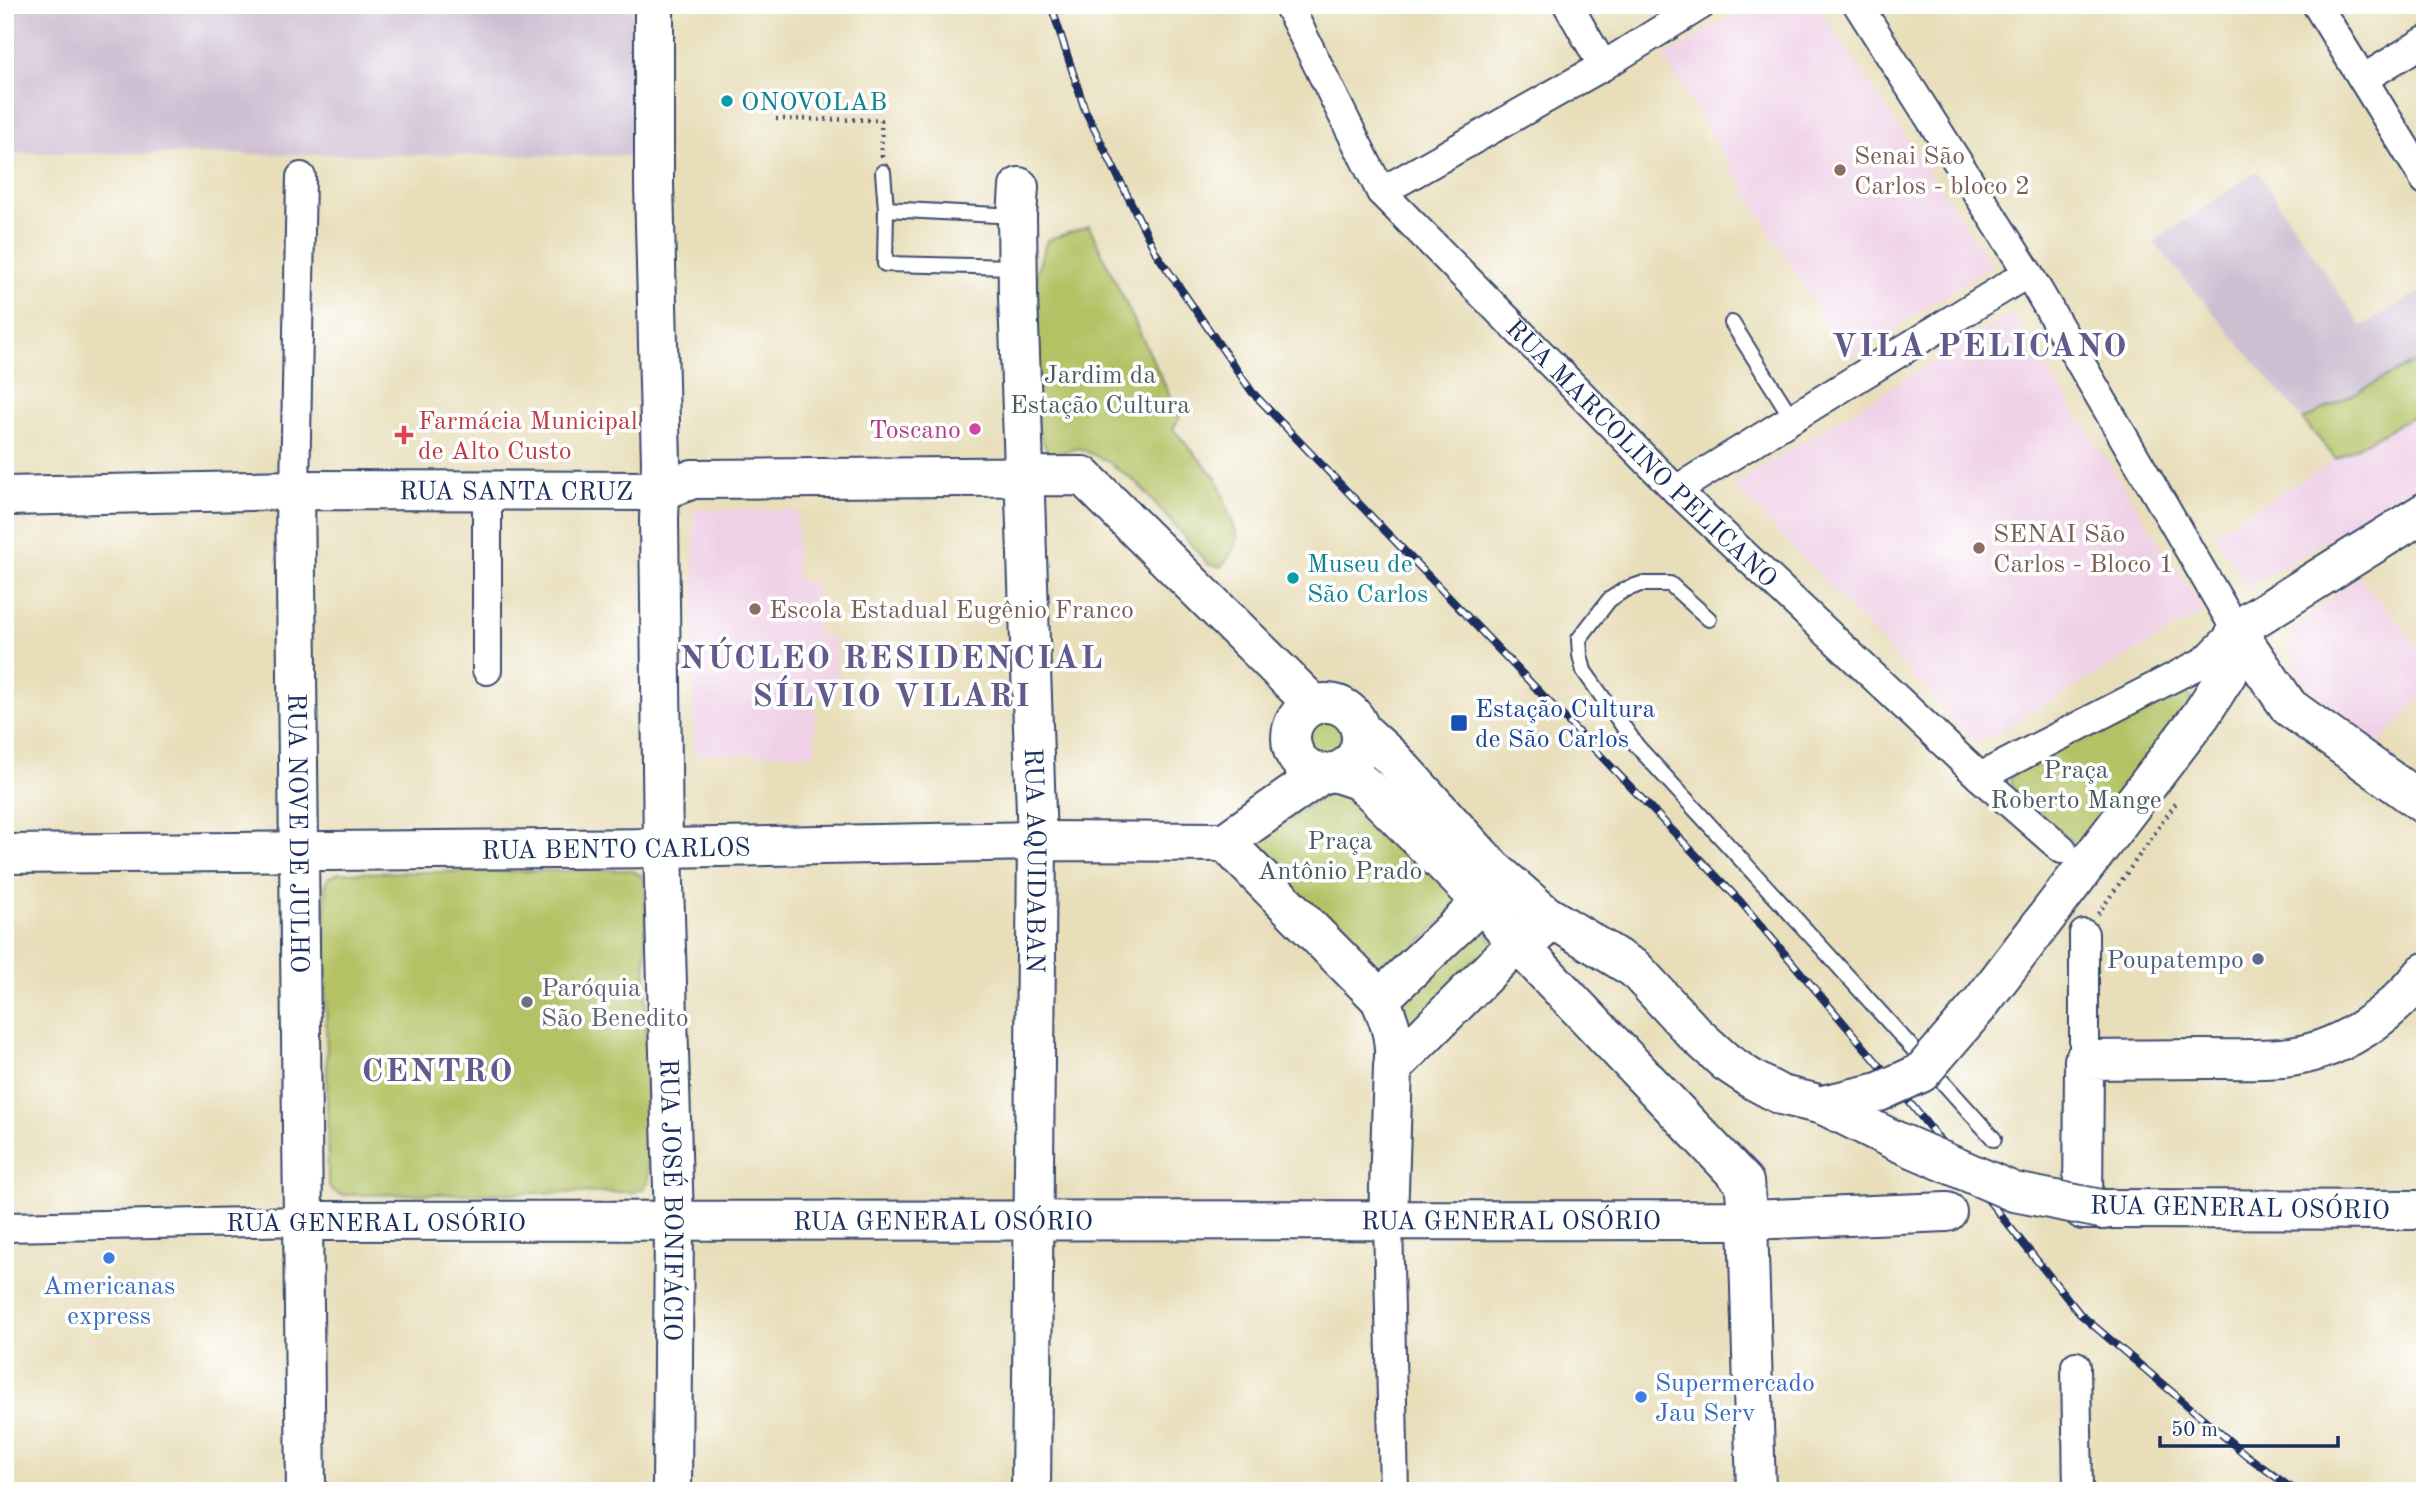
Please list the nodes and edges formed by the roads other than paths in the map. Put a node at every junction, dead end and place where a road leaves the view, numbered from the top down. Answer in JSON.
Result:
{"nodes":[{"id":1,"x":654,"y":5,"type":"edge"},
{"id":2,"x":1288,"y":5,"type":"edge"},
{"id":3,"x":1569,"y":5,"type":"edge"},
{"id":4,"x":1701,"y":5,"type":"edge"},
{"id":5,"x":1858,"y":5,"type":"edge"},
{"id":6,"x":2317,"y":5,"type":"edge"},
{"id":7,"x":2425,"y":41,"type":"edge"},
{"id":8,"x":1603,"y":66,"type":"junction"},
{"id":9,"x":2363,"y":79,"type":"junction"},
{"id":10,"x":883,"y":172,"type":"road end"},
{"id":11,"x":301,"y":177,"type":"dead end"},
{"id":12,"x":2425,"y":180,"type":"edge"},
{"id":13,"x":1381,"y":192,"type":"junction"},
{"id":14,"x":1018,"y":202,"type":"joint"},
{"id":15,"x":886,"y":209,"type":"junction"},
{"id":16,"x":1018,"y":267,"type":"junction"},
{"id":17,"x":2028,"y":273,"type":"junction"},
{"id":18,"x":1732,"y":323,"type":"dead end"},
{"id":19,"x":1792,"y":418,"type":"junction"},
{"id":20,"x":1025,"y":476,"type":"junction"},
{"id":21,"x":295,"y":490,"type":"junction"},
{"id":22,"x":1676,"y":490,"type":"junction"},
{"id":23,"x":487,"y":491,"type":"junction"},
{"id":24,"x":661,"y":491,"type":"junction"},
{"id":25,"x":5,"y":495,"type":"edge"},
{"id":26,"x":2425,"y":512,"type":"edge"},
{"id":27,"x":1709,"y":619,"type":"dead end"},
{"id":28,"x":2236,"y":630,"type":"junction"},
{"id":29,"x":487,"y":670,"type":"dead end"},
{"id":30,"x":1314,"y":705,"type":"junction"},
{"id":31,"x":1360,"y":729,"type":"junction"},
{"id":32,"x":1329,"y":772,"type":"junction"},
{"id":33,"x":1980,"y":777,"type":"junction"},
{"id":34,"x":2425,"y":805,"type":"edge"},
{"id":35,"x":1037,"y":841,"type":"junction"},
{"id":36,"x":1225,"y":842,"type":"junction"},
{"id":37,"x":663,"y":848,"type":"junction"},
{"id":38,"x":2062,"y":849,"type":"dead end"},
{"id":39,"x":299,"y":853,"type":"junction"},
{"id":40,"x":5,"y":854,"type":"edge"},
{"id":41,"x":1482,"y":902,"type":"junction"},
{"id":42,"x":2084,"y":934,"type":"road end"},
{"id":43,"x":1517,"y":943,"type":"junction"},
{"id":44,"x":1623,"y":961,"type":"junction"},
{"id":45,"x":2425,"y":972,"type":"edge"},
{"id":46,"x":1380,"y":999,"type":"junction"},
{"id":47,"x":2084,"y":1060,"type":"junction"},
{"id":48,"x":1393,"y":1067,"type":"junction"},
{"id":49,"x":1823,"y":1105,"type":"junction"},
{"id":50,"x":1994,"y":1139,"type":"dead end"},
{"id":51,"x":2096,"y":1209,"type":"junction"},
{"id":52,"x":2425,"y":1210,"type":"edge"},
{"id":53,"x":1947,"y":1212,"type":"dead end"},
{"id":54,"x":1388,"y":1220,"type":"junction"},
{"id":55,"x":1748,"y":1220,"type":"junction"},
{"id":56,"x":303,"y":1221,"type":"junction"},
{"id":57,"x":674,"y":1221,"type":"junction"},
{"id":58,"x":1033,"y":1221,"type":"junction"},
{"id":59,"x":5,"y":1227,"type":"edge"},
{"id":60,"x":2076,"y":1366,"type":"dead end"},
{"id":61,"x":306,"y":1491,"type":"edge"},
{"id":62,"x":672,"y":1491,"type":"edge"},
{"id":63,"x":1031,"y":1491,"type":"edge"},
{"id":64,"x":1394,"y":1491,"type":"edge"},
{"id":65,"x":1756,"y":1491,"type":"edge"},
{"id":66,"x":2078,"y":1491,"type":"edge"}],
"edges":[{"from":1,"to":24,"type":"main road","name":"RUA JOSÉ BONIFÁCIO"},
{"from":2,"to":13,"type":"street","name":"RUA MARCOLINO PELICANO"},
{"from":3,"to":8,"type":"street"},
{"from":4,"to":8,"type":"street"},
{"from":5,"to":17,"type":"street"},
{"from":6,"to":9,"type":"street"},
{"from":7,"to":9,"type":"street"},
{"from":8,"to":13,"type":"street"},
{"from":9,"to":12,"type":"street"},
{"from":10,"to":15,"type":"lane"},
{"from":11,"to":21,"type":"street","name":"RUA NOVE DE JULHO"},
{"from":13,"to":22,"type":"street","name":"RUA MARCOLINO PELICANO"},
{"from":14,"to":15,"type":"lane"},
{"from":14,"to":16,"type":"main road","name":"RUA AQUIDABAN"},
{"from":15,"to":16,"type":"lane"},
{"from":16,"to":20,"type":"main road","name":"RUA AQUIDABAN"},
{"from":17,"to":19,"type":"street"},
{"from":17,"to":28,"type":"street"},
{"from":18,"to":19,"type":"lane"},
{"from":19,"to":22,"type":"street"},
{"from":20,"to":24,"type":"main road","name":"RUA SANTA CRUZ"},
{"from":20,"to":30,"type":"main road","name":"RUA SANTA CRUZ"},
{"from":20,"to":35,"type":"main road","name":"RUA AQUIDABAN"},
{"from":21,"to":23,"type":"main road","name":"RUA SANTA CRUZ"},
{"from":21,"to":25,"type":"main road","name":"RUA SANTA CRUZ"},
{"from":21,"to":39,"type":"main road","name":"RUA NOVE DE JULHO"},
{"from":22,"to":33,"type":"street","name":"RUA MARCOLINO PELICANO"},
{"from":23,"to":24,"type":"main road","name":"RUA SANTA CRUZ"},
{"from":23,"to":29,"type":"street"},
{"from":24,"to":37,"type":"main road","name":"RUA JOSÉ BONIFÁCIO"},
{"from":26,"to":28,"type":"main road"},
{"from":27,"to":50,"type":"lane"},
{"from":28,"to":33,"type":"street"},
{"from":28,"to":34,"type":"main road"},
{"from":28,"to":49,"type":"main road","bridge":true},
{"from":30,"to":31,"type":"main road"},
{"from":30,"to":32,"type":"main road"},
{"from":31,"to":32,"type":"main road"},
{"from":31,"to":44,"type":"main road"},
{"from":32,"to":36,"type":"main road"},
{"from":32,"to":41,"type":"main road"},
{"from":33,"to":38,"type":"street","name":"RUA MARCOLINO PELICANO"},
{"from":35,"to":36,"type":"main road","name":"RUA BENTO CARLOS"},
{"from":35,"to":37,"type":"main road","name":"RUA BENTO CARLOS"},
{"from":35,"to":58,"type":"main road","name":"RUA AQUIDABAN"},
{"from":36,"to":46,"type":"main road"},
{"from":37,"to":39,"type":"main road","name":"RUA BENTO CARLOS"},
{"from":37,"to":57,"type":"main road","name":"RUA JOSÉ BONIFÁCIO"},
{"from":39,"to":40,"type":"main road","name":"RUA BENTO CARLOS"},
{"from":39,"to":56,"type":"main road","name":"RUA NOVE DE JULHO"},
{"from":41,"to":43,"type":"main road"},
{"from":41,"to":46,"type":"main road"},
{"from":42,"to":47,"type":"street"},
{"from":43,"to":44,"type":"main road"},
{"from":43,"to":48,"type":"main road"},
{"from":43,"to":55,"type":"main road"},
{"from":44,"to":49,"type":"main road"},
{"from":45,"to":47,"type":"main road"},
{"from":46,"to":48,"type":"main road"},
{"from":47,"to":51,"type":"main road"},
{"from":48,"to":54,"type":"main road"},
{"from":49,"to":51,"type":"main road","name":"RUA GENERAL OSÓRIO","bridge":true},
{"from":51,"to":52,"type":"main road","name":"RUA GENERAL OSÓRIO"},
{"from":53,"to":55,"type":"main road","name":"RUA GENERAL OSÓRIO"},
{"from":54,"to":55,"type":"main road","name":"RUA GENERAL OSÓRIO"},
{"from":54,"to":58,"type":"main road","name":"RUA GENERAL OSÓRIO"},
{"from":54,"to":64,"type":"street"},
{"from":55,"to":65,"type":"main road"},
{"from":56,"to":57,"type":"main road","name":"RUA GENERAL OSÓRIO"},
{"from":56,"to":59,"type":"street","name":"RUA GENERAL OSÓRIO"},
{"from":56,"to":61,"type":"main road","name":"RUA NOVE DE JULHO"},
{"from":57,"to":58,"type":"main road","name":"RUA GENERAL OSÓRIO"},
{"from":57,"to":62,"type":"main road","name":"RUA JOSÉ BONIFÁCIO"},
{"from":58,"to":63,"type":"main road","name":"RUA AQUIDABAN"},
{"from":60,"to":66,"type":"street"}]}
